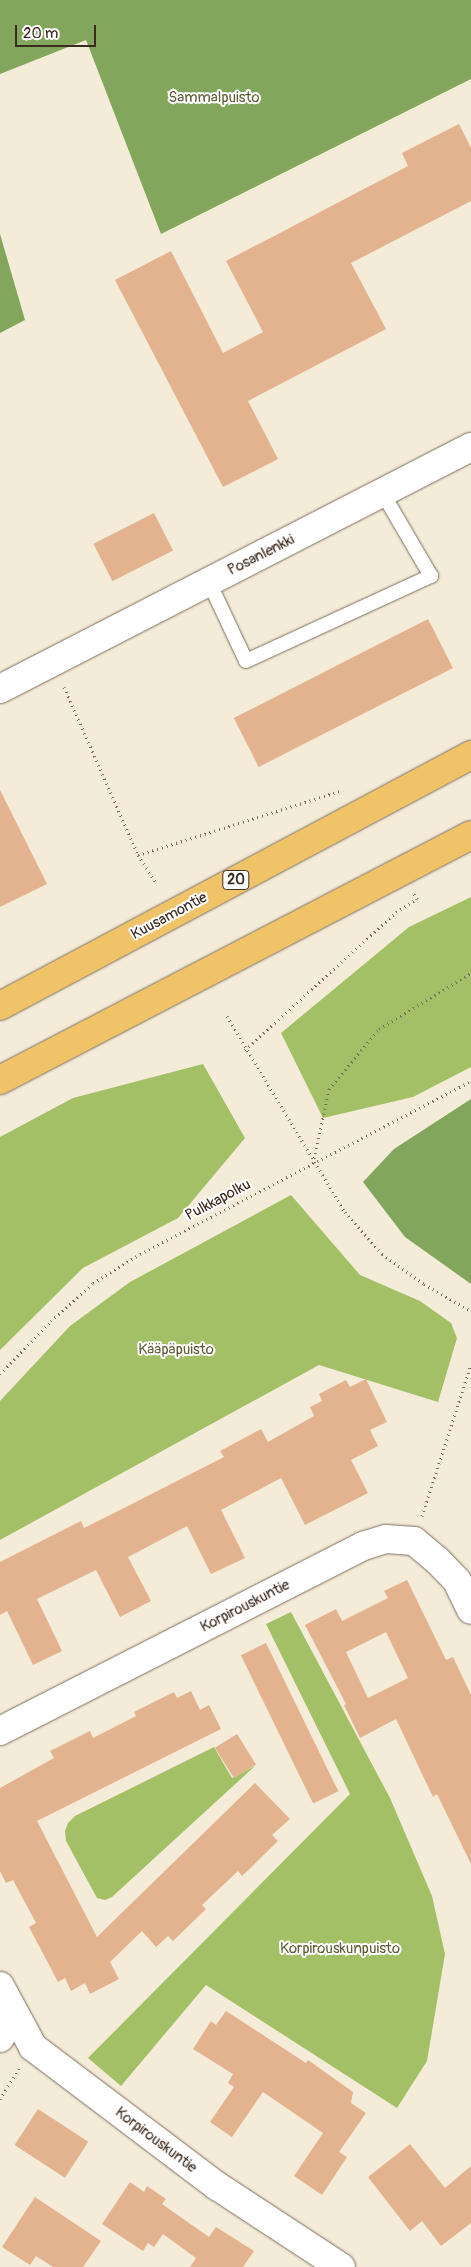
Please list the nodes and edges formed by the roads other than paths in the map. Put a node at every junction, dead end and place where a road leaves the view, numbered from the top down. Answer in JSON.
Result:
{"nodes":[{"id":1,"x":471,"y":447,"type":"edge"},
{"id":2,"x":382,"y":492,"type":"junction"},
{"id":3,"x":209,"y":582,"type":"junction"},
{"id":4,"x":0,"y":689,"type":"edge"},
{"id":5,"x":471,"y":755,"type":"edge"},
{"id":6,"x":471,"y":835,"type":"edge"},
{"id":7,"x":0,"y":1006,"type":"edge"},
{"id":8,"x":0,"y":1080,"type":"edge"},
{"id":9,"x":471,"y":1610,"type":"edge"},
{"id":10,"x":0,"y":1731,"type":"edge"},
{"id":11,"x":0,"y":1986,"type":"edge"},
{"id":12,"x":7,"y":2027,"type":"edge"},
{"id":13,"x":341,"y":2267,"type":"edge"}],
"edges":[{"from":1,"to":2,"type":"street","name":"Posanlenkki"},
{"from":2,"to":3,"type":"street","name":"Posanlenkki"},
{"from":2,"to":3,"type":"lane"},
{"from":3,"to":4,"type":"street","name":"Posanlenkki"},
{"from":5,"to":7,"type":"highway","name":"Kuusamontie","number":"20"},
{"from":6,"to":8,"type":"highway"},
{"from":9,"to":10,"type":"street","name":"Korpirouskuntie"},
{"from":11,"to":12,"type":"street","name":"Korpirouskuntie"},
{"from":12,"to":13,"type":"street","name":"Korpirouskuntie"}]}
